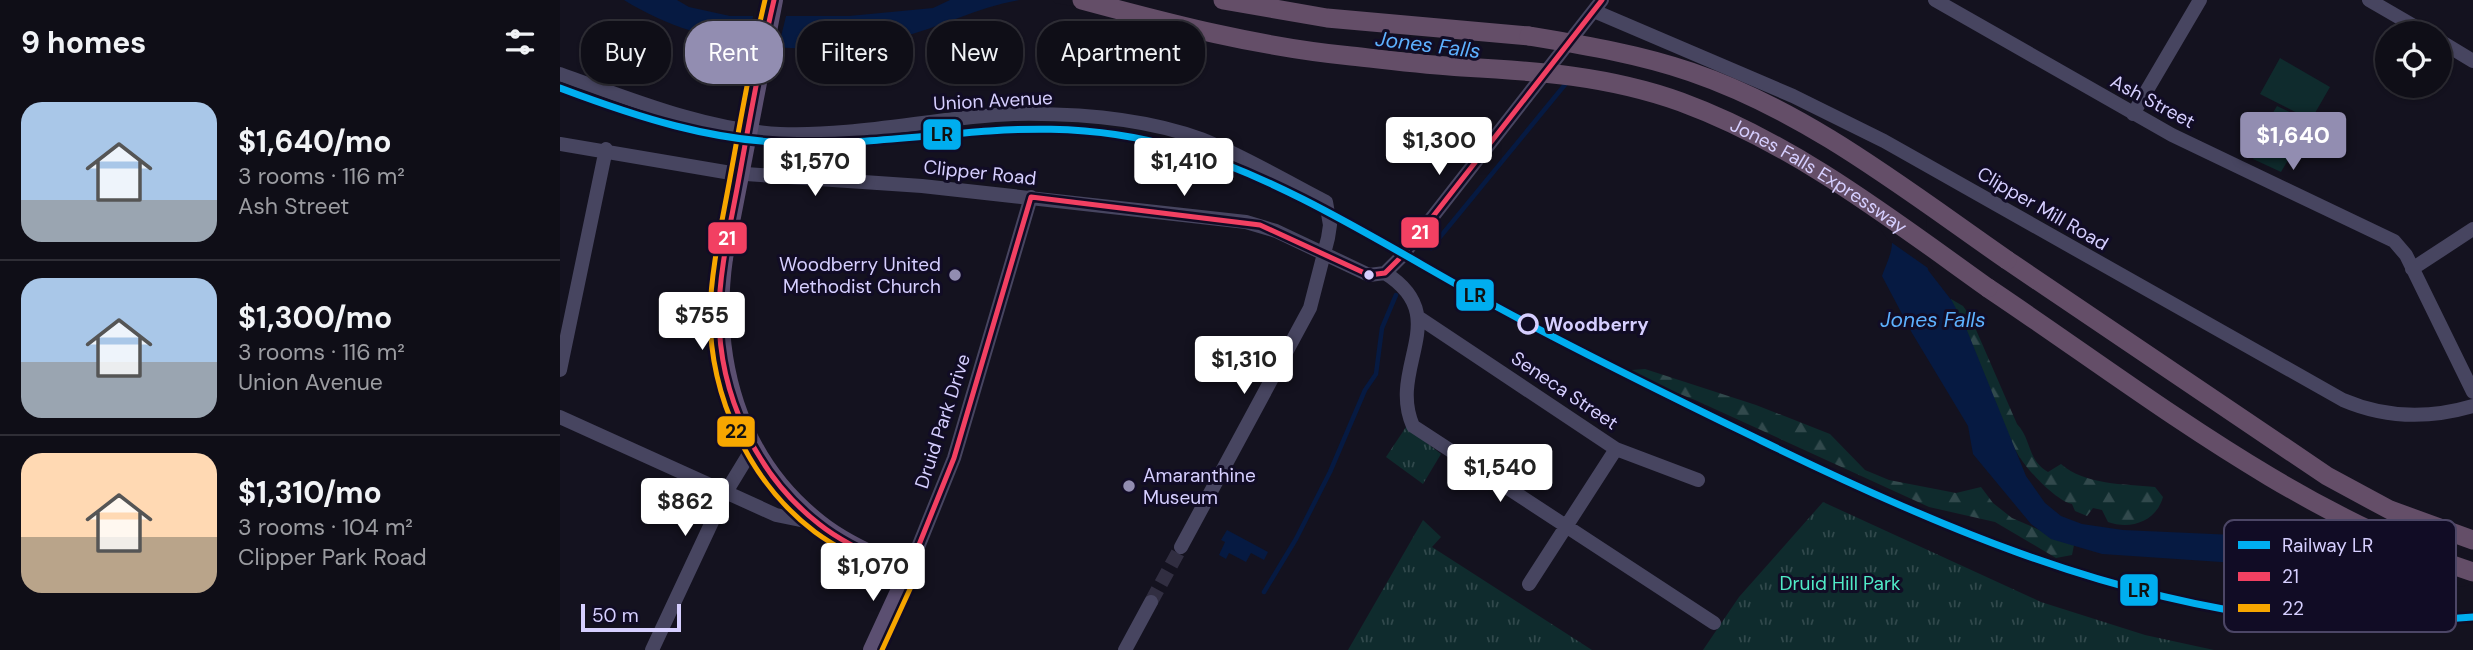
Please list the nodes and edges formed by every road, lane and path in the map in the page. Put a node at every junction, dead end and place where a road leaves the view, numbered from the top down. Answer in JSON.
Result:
{"nodes":[{"id":1,"x":774,"y":0,"type":"edge"},
{"id":2,"x":1082,"y":0,"type":"edge"},
{"id":3,"x":1223,"y":0,"type":"edge"},
{"id":4,"x":1935,"y":0,"type":"edge"},
{"id":5,"x":2200,"y":0,"type":"edge"},
{"id":6,"x":2369,"y":0,"type":"edge"},
{"id":7,"x":1598,"y":5,"type":"edge"},
{"id":8,"x":2405,"y":21,"type":"edge"},
{"id":9,"x":2452,"y":48,"type":"edge"},
{"id":10,"x":2473,"y":61,"type":"edge"},
{"id":11,"x":560,"y":74,"type":"edge"},
{"id":12,"x":2133,"y":114,"type":"junction"},
{"id":13,"x":560,"y":144,"type":"edge"},
{"id":14,"x":606,"y":149,"type":"junction"},
{"id":15,"x":1031,"y":197,"type":"junction"},
{"id":16,"x":2473,"y":229,"type":"edge"},
{"id":17,"x":1324,"y":252,"type":"junction"},
{"id":18,"x":2412,"y":269,"type":"junction"},
{"id":19,"x":1385,"y":273,"type":"junction"},
{"id":20,"x":1418,"y":317,"type":"junction"},
{"id":21,"x":560,"y":370,"type":"edge"},
{"id":22,"x":2473,"y":390,"type":"edge"},
{"id":23,"x":2473,"y":406,"type":"edge"},
{"id":24,"x":560,"y":417,"type":"edge"},
{"id":25,"x":754,"y":446,"type":"junction"},
{"id":26,"x":1616,"y":449,"type":"junction"},
{"id":27,"x":1698,"y":480,"type":"dead end"},
{"id":28,"x":726,"y":492,"type":"junction"},
{"id":29,"x":2349,"y":520,"type":"edge"},
{"id":30,"x":2418,"y":520,"type":"edge"},
{"id":31,"x":820,"y":524,"type":"junction"},
{"id":32,"x":1566,"y":525,"type":"junction"},
{"id":33,"x":2456,"y":534,"type":"edge"},
{"id":34,"x":2473,"y":540,"type":"edge"},
{"id":35,"x":1181,"y":547,"type":"tunnel mouth"},
{"id":36,"x":2456,"y":566,"type":"edge"},
{"id":37,"x":908,"y":572,"type":"junction"},
{"id":38,"x":2473,"y":572,"type":"edge"},
{"id":39,"x":1529,"y":584,"type":"dead end"},
{"id":40,"x":1151,"y":602,"type":"tunnel mouth"},
{"id":41,"x":1714,"y":623,"type":"dead end"},
{"id":42,"x":652,"y":650,"type":"edge"},
{"id":43,"x":872,"y":650,"type":"edge"},
{"id":44,"x":1125,"y":650,"type":"edge"}],
"edges":[{"from":1,"to":25,"type":"main road","bridge":true},
{"from":2,"to":29,"type":"highway","name":"Jones Falls Expressway","bridge":true},
{"from":3,"to":30,"type":"highway","name":"Jones Falls Expressway","bridge":true},
{"from":4,"to":12,"type":"street","name":"Ash Street"},
{"from":5,"to":12,"type":"street"},
{"from":6,"to":8,"type":"street"},
{"from":7,"to":19,"type":"street","bridge":true},
{"from":7,"to":23,"type":"street","name":"Clipper Mill Road"},
{"from":9,"to":10,"type":"street"},
{"from":11,"to":17,"type":"street","name":"Union Avenue"},
{"from":12,"to":18,"type":"street","name":"Ash Street"},
{"from":13,"to":14,"type":"street","name":"Clipper Road"},
{"from":14,"to":15,"type":"street","name":"Clipper Road"},
{"from":14,"to":21,"type":"street"},
{"from":15,"to":17,"type":"street","name":"Clipper Road"},
{"from":15,"to":37,"type":"street","name":"Druid Park Drive"},
{"from":16,"to":18,"type":"street"},
{"from":17,"to":19,"type":"street","name":"Clipper Road"},
{"from":17,"to":35,"type":"street"},
{"from":18,"to":22,"type":"street","name":"Ash Street"},
{"from":19,"to":20,"type":"street"},
{"from":20,"to":26,"type":"street","name":"Seneca Street"},
{"from":20,"to":32,"type":"street"},
{"from":24,"to":28,"type":"street"},
{"from":25,"to":28,"type":"street"},
{"from":25,"to":31,"type":"main road"},
{"from":26,"to":27,"type":"street","name":"Seneca Street"},
{"from":26,"to":32,"type":"street"},
{"from":28,"to":31,"type":"street"},
{"from":28,"to":42,"type":"street"},
{"from":31,"to":37,"type":"main road"},
{"from":32,"to":39,"type":"street"},
{"from":32,"to":41,"type":"street"},
{"from":33,"to":34,"type":"highway","name":"Jones Falls Expressway","bridge":true},
{"from":36,"to":38,"type":"highway","name":"Jones Falls Expressway","bridge":true},
{"from":37,"to":43,"type":"main road","name":"Druid Park Drive"},
{"from":40,"to":44,"type":"street"}]}
